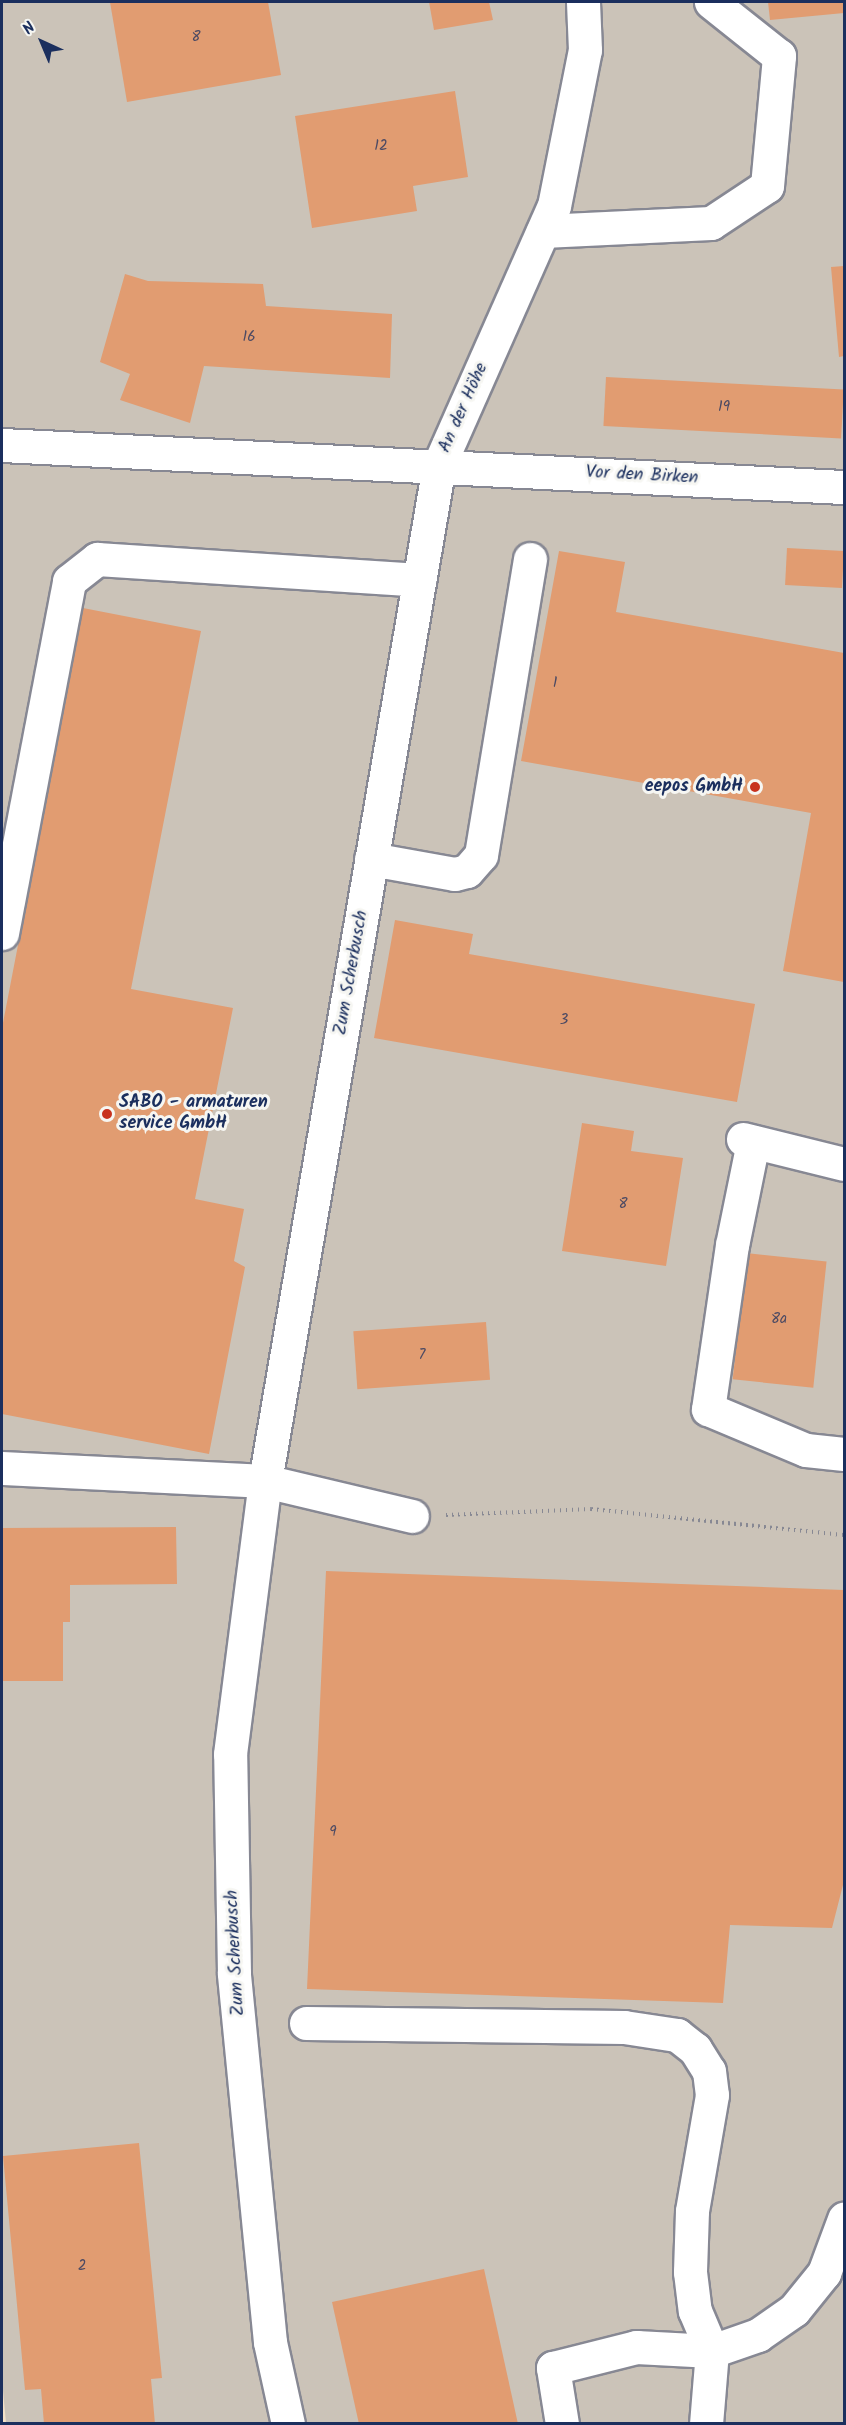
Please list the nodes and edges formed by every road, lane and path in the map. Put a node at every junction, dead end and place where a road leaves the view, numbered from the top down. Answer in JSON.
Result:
{"nodes":[{"id":1,"x":583,"y":2,"type":"edge"},
{"id":2,"x":711,"y":2,"type":"edge"},
{"id":3,"x":543,"y":231,"type":"junction"},
{"id":4,"x":2,"y":445,"type":"edge"},
{"id":5,"x":438,"y":465,"type":"junction"},
{"id":6,"x":844,"y":487,"type":"edge"},
{"id":7,"x":530,"y":559,"type":"dead end"},
{"id":8,"x":418,"y":580,"type":"junction"},
{"id":9,"x":371,"y":859,"type":"junction"},
{"id":10,"x":2,"y":933,"type":"edge"},
{"id":11,"x":844,"y":1164,"type":"edge"},
{"id":12,"x":844,"y":1454,"type":"edge"},
{"id":13,"x":2,"y":1468,"type":"edge"},
{"id":14,"x":265,"y":1481,"type":"junction"},
{"id":15,"x":412,"y":1516,"type":"joint"},
{"id":16,"x":844,"y":1535,"type":"edge"},
{"id":17,"x":306,"y":2023,"type":"dead end"},
{"id":18,"x":844,"y":2219,"type":"edge"},
{"id":19,"x":834,"y":2280,"type":"edge"},
{"id":20,"x":712,"y":2351,"type":"junction"},
{"id":21,"x":288,"y":2424,"type":"edge"},
{"id":22,"x":562,"y":2424,"type":"edge"},
{"id":23,"x":706,"y":2424,"type":"edge"}],
"edges":[{"from":1,"to":3,"type":"street","name":"An der Höhe"},
{"from":2,"to":3,"type":"street"},
{"from":3,"to":5,"type":"street","name":"An der Höhe"},
{"from":4,"to":5,"type":"street","name":"An der Höhe"},
{"from":5,"to":6,"type":"street","name":"Vor den Birken"},
{"from":5,"to":8,"type":"street","name":"Zum Scherbusch"},
{"from":7,"to":9,"type":"street"},
{"from":8,"to":9,"type":"street","name":"Zum Scherbusch"},
{"from":8,"to":10,"type":"street"},
{"from":9,"to":14,"type":"street","name":"Zum Scherbusch"},
{"from":11,"to":12,"type":"street"},
{"from":13,"to":14,"type":"street"},
{"from":14,"to":15,"type":"street"},
{"from":14,"to":21,"type":"street","name":"Zum Scherbusch"},
{"from":15,"to":16,"type":"path"},
{"from":17,"to":20,"type":"street"},
{"from":18,"to":19,"type":"street"},
{"from":19,"to":20,"type":"street"},
{"from":20,"to":22,"type":"street"},
{"from":20,"to":23,"type":"street"}]}
